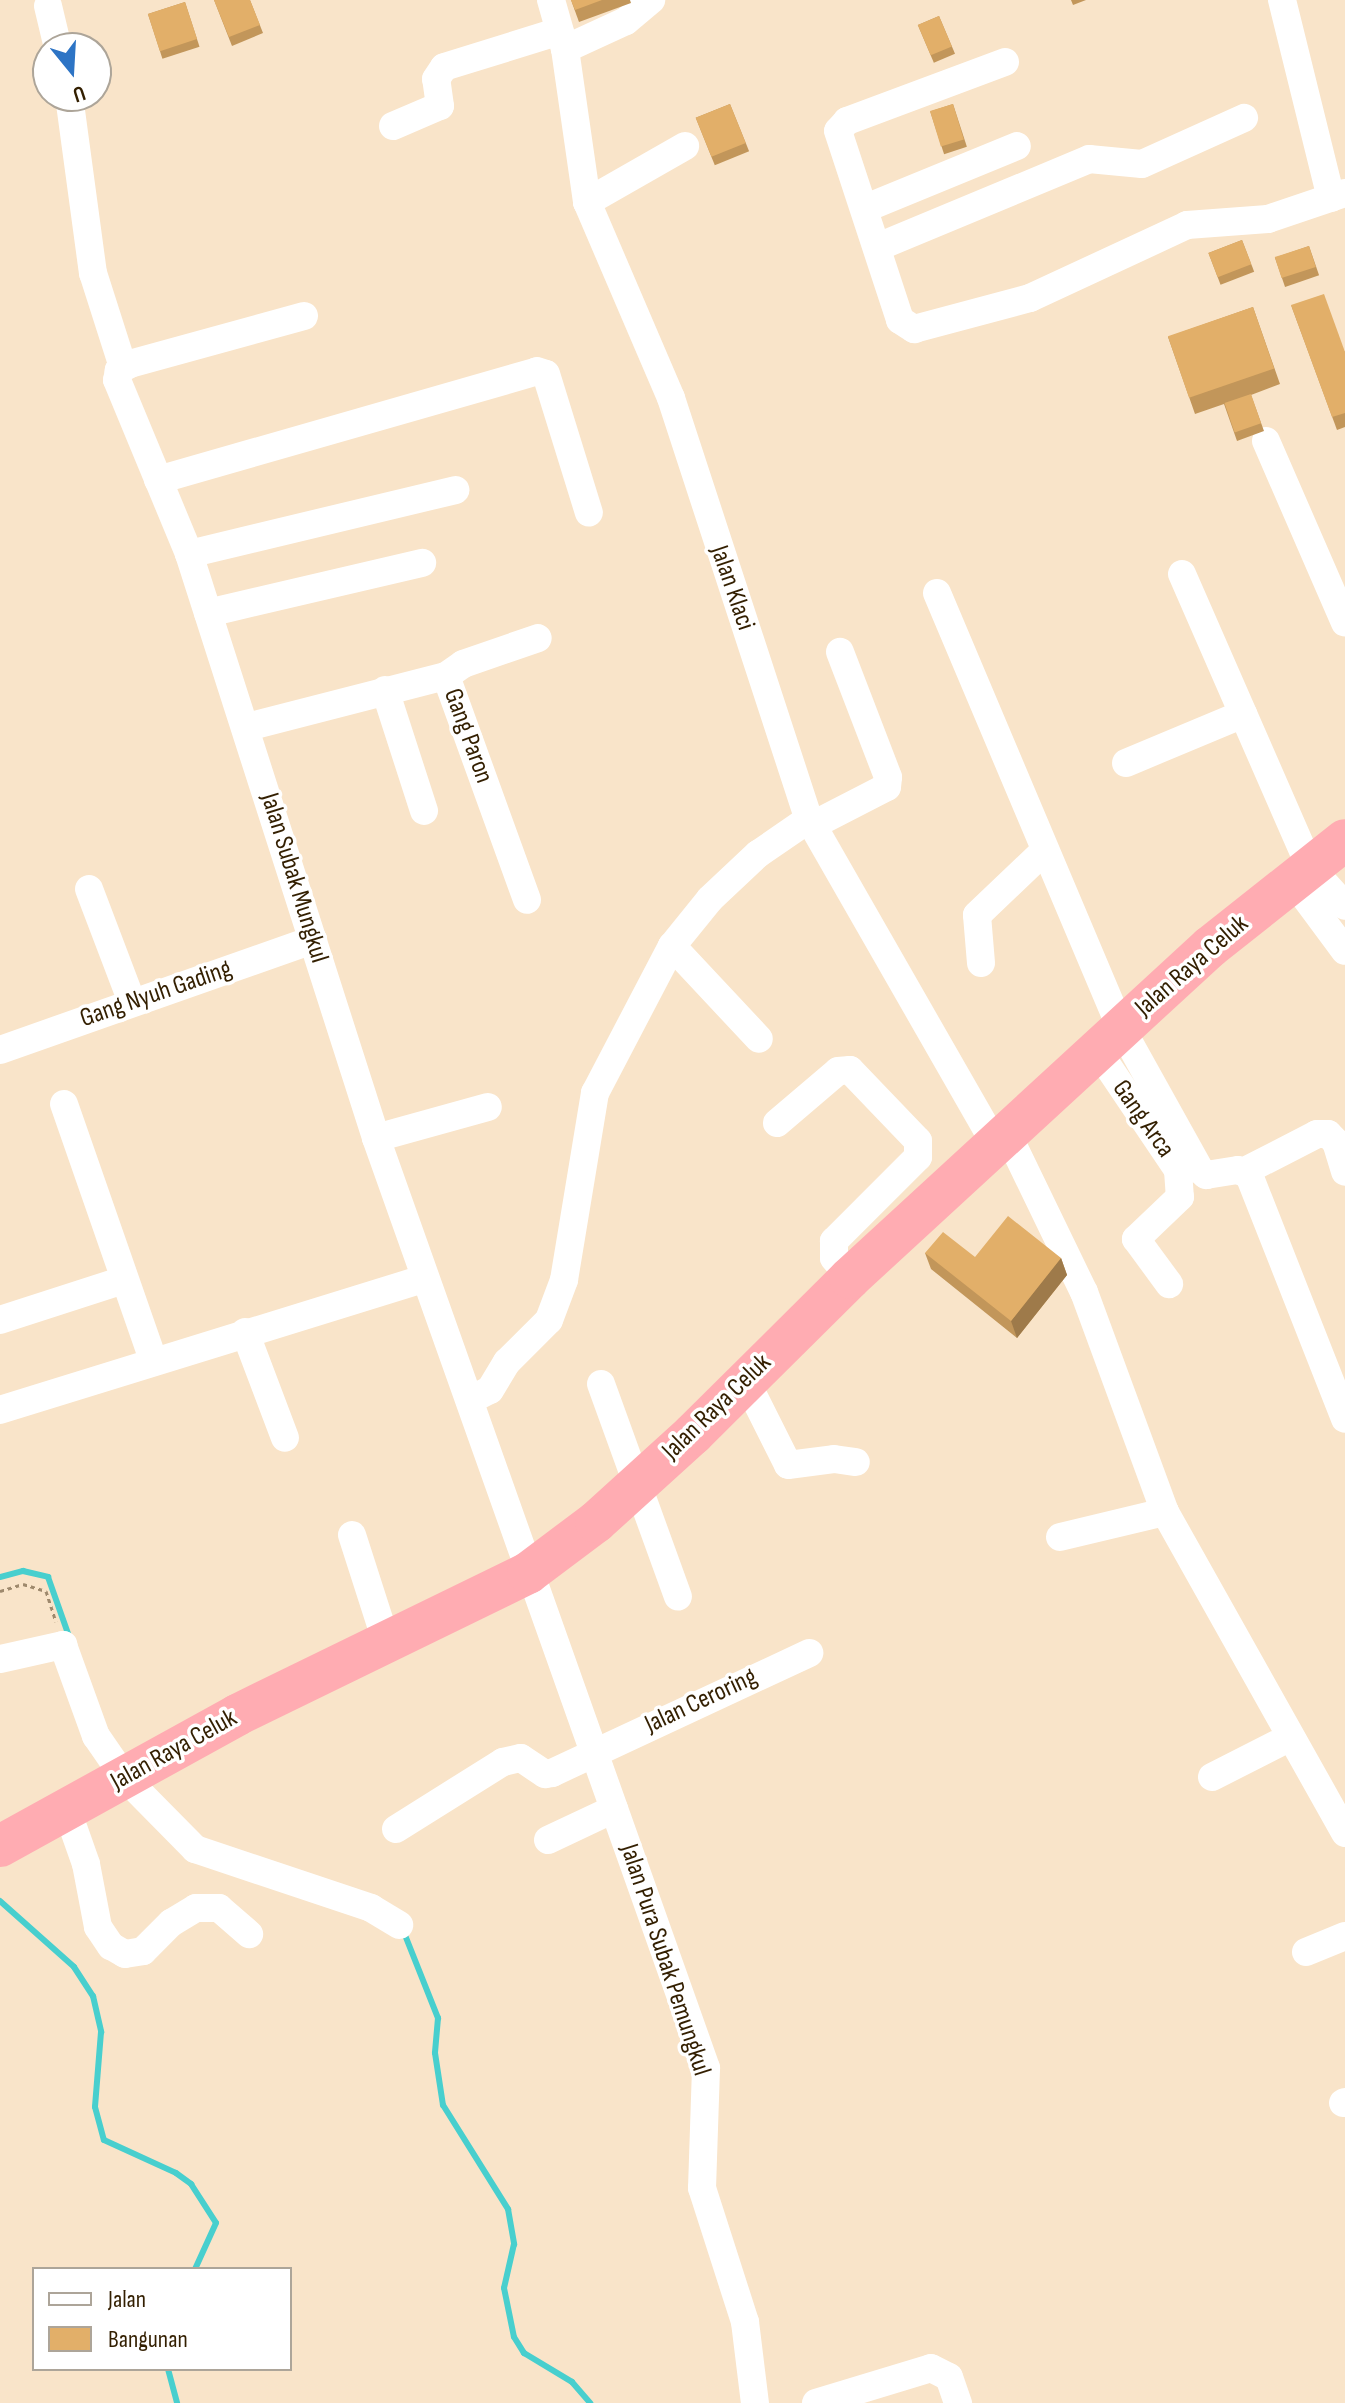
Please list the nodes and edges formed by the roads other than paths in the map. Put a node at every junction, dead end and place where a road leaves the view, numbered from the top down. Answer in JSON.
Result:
{"nodes":[{"id":1,"x":551,"y":0,"type":"edge"},
{"id":2,"x":651,"y":0,"type":"edge"},
{"id":3,"x":1282,"y":0,"type":"edge"},
{"id":4,"x":48,"y":6,"type":"dead end"},
{"id":5,"x":54,"y":32,"type":"edge"},
{"id":6,"x":563,"y":40,"type":"junction"},
{"id":7,"x":1005,"y":62,"type":"dead end"},
{"id":8,"x":71,"y":112,"type":"edge"},
{"id":9,"x":1244,"y":118,"type":"dead end"},
{"id":10,"x":393,"y":126,"type":"dead end"},
{"id":11,"x":685,"y":146,"type":"dead end"},
{"id":12,"x":1017,"y":146,"type":"dead end"},
{"id":13,"x":1338,"y":195,"type":"edge"},
{"id":14,"x":587,"y":202,"type":"junction"},
{"id":15,"x":866,"y":208,"type":"junction"},
{"id":16,"x":878,"y":247,"type":"junction"},
{"id":17,"x":304,"y":316,"type":"dead end"},
{"id":18,"x":123,"y":367,"type":"junction"},
{"id":19,"x":1266,"y":441,"type":"dead end"},
{"id":20,"x":158,"y":480,"type":"junction"},
{"id":21,"x":455,"y":490,"type":"dead end"},
{"id":22,"x":589,"y":513,"type":"dead end"},
{"id":23,"x":189,"y":554,"type":"junction"},
{"id":24,"x":422,"y":563,"type":"dead end"},
{"id":25,"x":1182,"y":574,"type":"dead end"},
{"id":26,"x":937,"y":593,"type":"dead end"},
{"id":27,"x":208,"y":613,"type":"junction"},
{"id":28,"x":1345,"y":623,"type":"edge"},
{"id":29,"x":538,"y":638,"type":"dead end"},
{"id":30,"x":840,"y":652,"type":"dead end"},
{"id":31,"x":446,"y":676,"type":"junction"},
{"id":32,"x":385,"y":690,"type":"junction"},
{"id":33,"x":1243,"y":714,"type":"junction"},
{"id":34,"x":247,"y":727,"type":"junction"},
{"id":35,"x":1126,"y":763,"type":"dead end"},
{"id":36,"x":424,"y":811,"type":"dead end"},
{"id":37,"x":811,"y":822,"type":"junction"},
{"id":38,"x":1345,"y":840,"type":"edge"},
{"id":39,"x":1042,"y":853,"type":"junction"},
{"id":40,"x":1302,"y":874,"type":"junction"},
{"id":41,"x":89,"y":889,"type":"dead end"},
{"id":42,"x":527,"y":900,"type":"dead end"},
{"id":43,"x":1345,"y":906,"type":"edge"},
{"id":44,"x":313,"y":940,"type":"junction"},
{"id":45,"x":672,"y":946,"type":"junction"},
{"id":46,"x":1345,"y":951,"type":"edge"},
{"id":47,"x":981,"y":963,"type":"dead end"},
{"id":48,"x":132,"y":1002,"type":"junction"},
{"id":49,"x":759,"y":1039,"type":"dead end"},
{"id":50,"x":1108,"y":1048,"type":"junction"},
{"id":51,"x":0,"y":1050,"type":"edge"},
{"id":52,"x":64,"y":1104,"type":"dead end"},
{"id":53,"x":488,"y":1107,"type":"dead end"},
{"id":54,"x":777,"y":1123,"type":"dead end"},
{"id":55,"x":376,"y":1138,"type":"junction"},
{"id":56,"x":1001,"y":1138,"type":"junction"},
{"id":57,"x":1245,"y":1171,"type":"junction"},
{"id":58,"x":1345,"y":1172,"type":"edge"},
{"id":59,"x":850,"y":1278,"type":"junction"},
{"id":60,"x":424,"y":1279,"type":"junction"},
{"id":61,"x":124,"y":1280,"type":"junction"},
{"id":62,"x":1169,"y":1284,"type":"dead end"},
{"id":63,"x":0,"y":1320,"type":"edge"},
{"id":64,"x":245,"y":1332,"type":"junction"},
{"id":65,"x":153,"y":1360,"type":"junction"},
{"id":66,"x":745,"y":1379,"type":"junction"},
{"id":67,"x":601,"y":1384,"type":"dead end"},
{"id":68,"x":470,"y":1400,"type":"junction"},
{"id":69,"x":0,"y":1410,"type":"edge"},
{"id":70,"x":1345,"y":1419,"type":"edge"},
{"id":71,"x":285,"y":1438,"type":"dead end"},
{"id":72,"x":856,"y":1462,"type":"dead end"},
{"id":73,"x":639,"y":1482,"type":"junction"},
{"id":74,"x":1165,"y":1512,"type":"junction"},
{"id":75,"x":352,"y":1535,"type":"dead end"},
{"id":76,"x":1060,"y":1537,"type":"dead end"},
{"id":77,"x":528,"y":1573,"type":"junction"},
{"id":78,"x":678,"y":1597,"type":"dead end"},
{"id":79,"x":386,"y":1641,"type":"junction"},
{"id":80,"x":809,"y":1653,"type":"dead end"},
{"id":81,"x":0,"y":1659,"type":"edge"},
{"id":82,"x":1289,"y":1738,"type":"junction"},
{"id":83,"x":595,"y":1752,"type":"junction"},
{"id":84,"x":132,"y":1774,"type":"junction"},
{"id":85,"x":1212,"y":1777,"type":"dead end"},
{"id":86,"x":614,"y":1809,"type":"junction"},
{"id":87,"x":67,"y":1810,"type":"junction"},
{"id":88,"x":396,"y":1829,"type":"dead end"},
{"id":89,"x":1345,"y":1833,"type":"edge"},
{"id":90,"x":548,"y":1840,"type":"dead end"},
{"id":91,"x":1,"y":1845,"type":"edge"},
{"id":92,"x":399,"y":1925,"type":"dead end"},
{"id":93,"x":249,"y":1934,"type":"dead end"},
{"id":94,"x":1345,"y":1936,"type":"edge"},
{"id":95,"x":1306,"y":1952,"type":"dead end"},
{"id":96,"x":755,"y":2403,"type":"edge"},
{"id":97,"x":816,"y":2403,"type":"edge"},
{"id":98,"x":958,"y":2403,"type":"edge"}],
"edges":[{"from":1,"to":6,"type":"street","name":"Jalan Klaci"},
{"from":2,"to":6,"type":"street"},
{"from":3,"to":13,"type":"street"},
{"from":4,"to":5,"type":"street"},
{"from":6,"to":10,"type":"street"},
{"from":6,"to":14,"type":"street","name":"Jalan Klaci"},
{"from":7,"to":15,"type":"street"},
{"from":8,"to":18,"type":"street","name":"Jalan Subak Mungkul"},
{"from":9,"to":16,"type":"street"},
{"from":11,"to":14,"type":"street"},
{"from":12,"to":15,"type":"street"},
{"from":13,"to":16,"type":"street"},
{"from":14,"to":37,"type":"street","name":"Jalan Klaci"},
{"from":15,"to":16,"type":"street"},
{"from":17,"to":18,"type":"street"},
{"from":18,"to":20,"type":"street","name":"Jalan Subak Mungkul"},
{"from":19,"to":28,"type":"street"},
{"from":20,"to":22,"type":"street"},
{"from":20,"to":23,"type":"street","name":"Jalan Subak Mungkul"},
{"from":21,"to":23,"type":"street"},
{"from":23,"to":27,"type":"street","name":"Jalan Subak Mungkul"},
{"from":24,"to":27,"type":"street"},
{"from":25,"to":33,"type":"street"},
{"from":26,"to":39,"type":"street"},
{"from":27,"to":34,"type":"street","name":"Jalan Subak Mungkul"},
{"from":29,"to":31,"type":"street"},
{"from":30,"to":37,"type":"street"},
{"from":31,"to":32,"type":"street","name":"Gang Paron"},
{"from":31,"to":42,"type":"street","name":"Gang Paron"},
{"from":32,"to":34,"type":"street","name":"Gang Paron"},
{"from":32,"to":36,"type":"street"},
{"from":33,"to":35,"type":"street"},
{"from":33,"to":40,"type":"street"},
{"from":34,"to":44,"type":"street","name":"Jalan Subak Mungkul"},
{"from":37,"to":45,"type":"street"},
{"from":37,"to":56,"type":"street","name":"Jalan Klaci"},
{"from":38,"to":40,"type":"highway","name":"Jalan Raya Celuk"},
{"from":39,"to":47,"type":"street"},
{"from":39,"to":50,"type":"street"},
{"from":40,"to":43,"type":"street"},
{"from":40,"to":46,"type":"street"},
{"from":40,"to":50,"type":"highway","name":"Jalan Raya Celuk"},
{"from":41,"to":48,"type":"street"},
{"from":44,"to":48,"type":"street","name":"Gang Nyuh Gading"},
{"from":44,"to":55,"type":"street","name":"Jalan Subak Mungkul"},
{"from":45,"to":49,"type":"street"},
{"from":45,"to":68,"type":"street"},
{"from":48,"to":51,"type":"street","name":"Gang Nyuh Gading"},
{"from":50,"to":56,"type":"highway","name":"Jalan Raya Celuk"},
{"from":50,"to":57,"type":"street"},
{"from":50,"to":62,"type":"street","name":"Gang Arca"},
{"from":52,"to":61,"type":"street"},
{"from":53,"to":55,"type":"street"},
{"from":54,"to":59,"type":"street"},
{"from":55,"to":60,"type":"street","name":"Jalan Subak Mungkul"},
{"from":56,"to":59,"type":"highway","name":"Jalan Raya Celuk"},
{"from":56,"to":74,"type":"street","name":"Jalan Klaci"},
{"from":57,"to":58,"type":"street"},
{"from":57,"to":70,"type":"street"},
{"from":59,"to":66,"type":"highway","name":"Jalan Raya Celuk"},
{"from":60,"to":64,"type":"street"},
{"from":60,"to":68,"type":"street","name":"Jalan Subak Mungkul"},
{"from":61,"to":63,"type":"street"},
{"from":61,"to":65,"type":"street"},
{"from":64,"to":65,"type":"street"},
{"from":64,"to":71,"type":"street"},
{"from":65,"to":69,"type":"street"},
{"from":66,"to":72,"type":"street"},
{"from":66,"to":73,"type":"highway","name":"Jalan Raya Celuk"},
{"from":67,"to":73,"type":"street"},
{"from":68,"to":77,"type":"street","name":"Jalan Subak Mungkul"},
{"from":73,"to":77,"type":"highway","name":"Jalan Raya Celuk"},
{"from":73,"to":78,"type":"street"},
{"from":74,"to":76,"type":"street"},
{"from":74,"to":82,"type":"street","name":"Jalan Klaci"},
{"from":75,"to":79,"type":"street"},
{"from":77,"to":79,"type":"highway","name":"Jalan Raya Celuk"},
{"from":77,"to":83,"type":"street","name":"Jalan Pura Subak Pemungkul"},
{"from":79,"to":84,"type":"highway","name":"Jalan Raya Celuk"},
{"from":80,"to":83,"type":"street","name":"Jalan Ceroring"},
{"from":81,"to":84,"type":"street"},
{"from":82,"to":85,"type":"street"},
{"from":82,"to":89,"type":"street","name":"Jalan Klaci"},
{"from":83,"to":86,"type":"street","name":"Jalan Pura Subak Pemungkul"},
{"from":83,"to":88,"type":"street","name":"Jalan Ceroring"},
{"from":84,"to":87,"type":"highway","name":"Jalan Raya Celuk"},
{"from":84,"to":92,"type":"street"},
{"from":86,"to":90,"type":"street"},
{"from":86,"to":96,"type":"street","name":"Jalan Pura Subak Pemungkul"},
{"from":87,"to":91,"type":"highway","name":"Jalan Raya Celuk"},
{"from":87,"to":93,"type":"street"},
{"from":94,"to":95,"type":"street"},
{"from":97,"to":98,"type":"street"}]}
